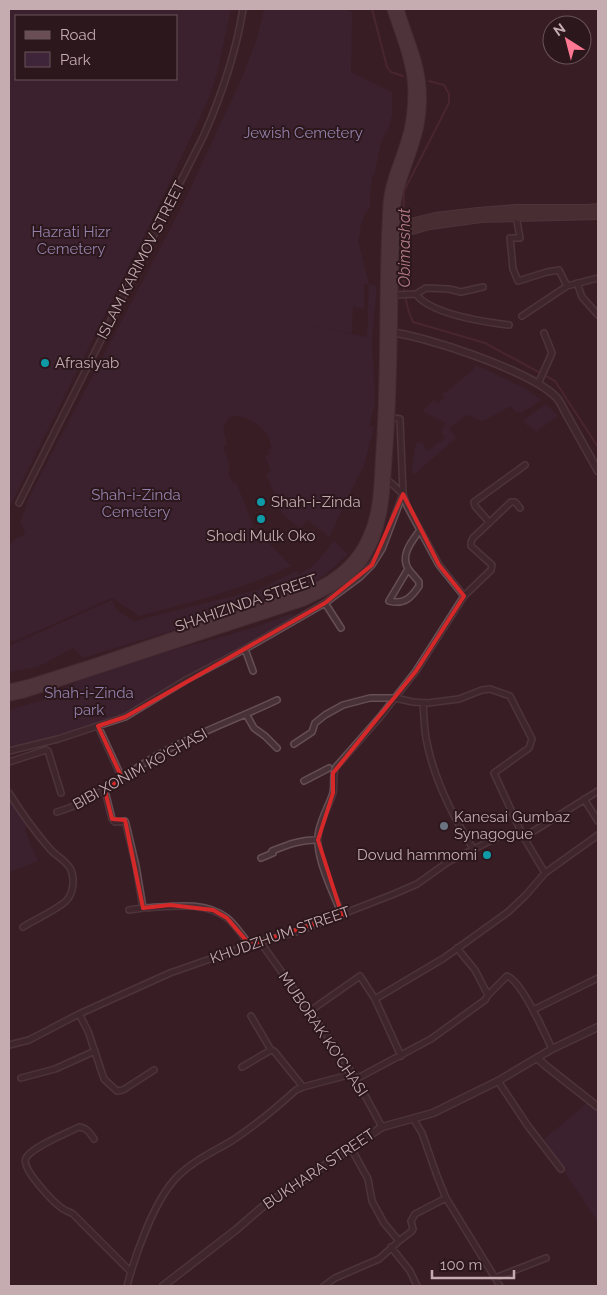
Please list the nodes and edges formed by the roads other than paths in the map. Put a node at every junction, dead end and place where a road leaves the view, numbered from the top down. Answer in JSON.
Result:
{"nodes":[{"id":1,"x":243,"y":9,"type":"edge"},
{"id":2,"x":392,"y":9,"type":"edge"},
{"id":3,"x":400,"y":9,"type":"edge"},
{"id":4,"x":598,"y":208,"type":"edge"},
{"id":5,"x":598,"y":215,"type":"edge"},
{"id":6,"x":516,"y":216,"type":"junction"},
{"id":7,"x":391,"y":232,"type":"junction"},
{"id":8,"x":598,"y":278,"type":"edge"},
{"id":9,"x":577,"y":283,"type":"junction"},
{"id":10,"x":567,"y":286,"type":"junction"},
{"id":11,"x":483,"y":287,"type":"dead end"},
{"id":12,"x":414,"y":294,"type":"junction"},
{"id":13,"x":397,"y":295,"type":"junction"},
{"id":14,"x":598,"y":315,"type":"edge"},
{"id":15,"x":522,"y":316,"type":"dead end"},
{"id":16,"x":509,"y":325,"type":"dead end"},
{"id":17,"x":388,"y":332,"type":"junction"},
{"id":18,"x":544,"y":333,"type":"dead end"},
{"id":19,"x":538,"y":384,"type":"junction"},
{"id":20,"x":390,"y":417,"type":"junction"},
{"id":21,"x":401,"y":442,"type":"junction"},
{"id":22,"x":388,"y":443,"type":"junction"},
{"id":23,"x":525,"y":465,"type":"dead end"},
{"id":24,"x":598,"y":471,"type":"edge"},
{"id":25,"x":386,"y":480,"type":"junction"},
{"id":26,"x":402,"y":494,"type":"junction"},
{"id":27,"x":19,"y":503,"type":"dead end"},
{"id":28,"x":520,"y":508,"type":"dead end"},
{"id":29,"x":489,"y":522,"type":"junction"},
{"id":30,"x":420,"y":530,"type":"junction"},
{"id":31,"x":408,"y":569,"type":"junction"},
{"id":32,"x":464,"y":596,"type":"junction"},
{"id":33,"x":325,"y":603,"type":"junction"},
{"id":34,"x":341,"y":628,"type":"dead end"},
{"id":35,"x":244,"y":650,"type":"junction"},
{"id":36,"x":252,"y":671,"type":"dead end"},
{"id":37,"x":9,"y":689,"type":"edge"},
{"id":38,"x":9,"y":696,"type":"edge"},
{"id":39,"x":394,"y":698,"type":"junction"},
{"id":40,"x":276,"y":700,"type":"dead end"},
{"id":41,"x":423,"y":703,"type":"junction"},
{"id":42,"x":246,"y":714,"type":"junction"},
{"id":43,"x":98,"y":726,"type":"junction"},
{"id":44,"x":294,"y":744,"type":"dead end"},
{"id":45,"x":277,"y":748,"type":"dead end"},
{"id":46,"x":9,"y":751,"type":"edge"},
{"id":47,"x":9,"y":762,"type":"edge"},
{"id":48,"x":329,"y":768,"type":"dead end"},
{"id":49,"x":122,"y":778,"type":"junction"},
{"id":50,"x":304,"y":780,"type":"dead end"},
{"id":51,"x":104,"y":791,"type":"junction"},
{"id":52,"x":598,"y":791,"type":"edge"},
{"id":53,"x":9,"y":793,"type":"edge"},
{"id":54,"x":61,"y":793,"type":"dead end"},
{"id":55,"x":584,"y":799,"type":"junction"},
{"id":56,"x":57,"y":812,"type":"dead end"},
{"id":57,"x":598,"y":821,"type":"edge"},
{"id":58,"x":598,"y":835,"type":"edge"},
{"id":59,"x":523,"y":836,"type":"junction"},
{"id":60,"x":318,"y":840,"type":"junction"},
{"id":61,"x":474,"y":850,"type":"junction"},
{"id":62,"x":261,"y":858,"type":"dead end"},
{"id":63,"x":545,"y":873,"type":"junction"},
{"id":64,"x":143,"y":908,"type":"junction"},
{"id":65,"x":129,"y":910,"type":"dead end"},
{"id":66,"x":342,"y":915,"type":"junction"},
{"id":67,"x":23,"y":927,"type":"dead end"},
{"id":68,"x":261,"y":943,"type":"junction"},
{"id":69,"x":250,"y":944,"type":"junction"},
{"id":70,"x":456,"y":948,"type":"junction"},
{"id":71,"x":598,"y":978,"type":"edge"},
{"id":72,"x":488,"y":995,"type":"junction"},
{"id":73,"x":375,"y":999,"type":"junction"},
{"id":74,"x":533,"y":1010,"type":"junction"},
{"id":75,"x":310,"y":1011,"type":"junction"},
{"id":76,"x":80,"y":1014,"type":"junction"},
{"id":77,"x":251,"y":1016,"type":"dead end"},
{"id":78,"x":598,"y":1027,"type":"edge"},
{"id":79,"x":9,"y":1045,"type":"edge"},
{"id":80,"x":552,"y":1049,"type":"junction"},
{"id":81,"x":270,"y":1050,"type":"junction"},
{"id":82,"x":95,"y":1051,"type":"junction"},
{"id":83,"x":401,"y":1056,"type":"junction"},
{"id":84,"x":537,"y":1058,"type":"junction"},
{"id":85,"x":242,"y":1067,"type":"dead end"},
{"id":86,"x":154,"y":1070,"type":"dead end"},
{"id":87,"x":354,"y":1076,"type":"junction"},
{"id":88,"x":21,"y":1078,"type":"dead end"},
{"id":89,"x":498,"y":1081,"type":"junction"},
{"id":90,"x":302,"y":1086,"type":"junction"},
{"id":91,"x":598,"y":1107,"type":"edge"},
{"id":92,"x":414,"y":1120,"type":"junction"},
{"id":93,"x":382,"y":1127,"type":"junction"},
{"id":94,"x":94,"y":1139,"type":"dead end"},
{"id":95,"x":351,"y":1148,"type":"junction"},
{"id":96,"x":561,"y":1169,"type":"dead end"},
{"id":97,"x":446,"y":1198,"type":"junction"},
{"id":98,"x":399,"y":1241,"type":"junction"},
{"id":99,"x":391,"y":1247,"type":"junction"},
{"id":100,"x":546,"y":1258,"type":"dead end"},
{"id":101,"x":131,"y":1272,"type":"junction"},
{"id":102,"x":496,"y":1278,"type":"junction"},
{"id":103,"x":127,"y":1286,"type":"edge"},
{"id":104,"x":164,"y":1286,"type":"edge"},
{"id":105,"x":324,"y":1286,"type":"edge"},
{"id":106,"x":417,"y":1286,"type":"edge"},
{"id":107,"x":500,"y":1286,"type":"edge"}],
"edges":[{"from":1,"to":27,"type":"street","name":"ISLAM KARIMOV STREET"},
{"from":2,"to":7,"type":"main road"},
{"from":3,"to":7,"type":"main road"},
{"from":4,"to":7,"type":"main road"},
{"from":5,"to":6,"type":"main road"},
{"from":6,"to":7,"type":"main road"},
{"from":6,"to":10,"type":"street"},
{"from":7,"to":13,"type":"main road","name":"SHAHIZINDA STREET"},
{"from":7,"to":17,"type":"main road","name":"SHAHIZINDA STREET"},
{"from":8,"to":9,"type":"street"},
{"from":9,"to":10,"type":"street"},
{"from":9,"to":14,"type":"street"},
{"from":10,"to":15,"type":"street"},
{"from":11,"to":12,"type":"street"},
{"from":12,"to":13,"type":"street"},
{"from":12,"to":16,"type":"street"},
{"from":13,"to":17,"type":"main road","name":"SHAHIZINDA STREET"},
{"from":17,"to":19,"type":"street"},
{"from":17,"to":20,"type":"main road","name":"SHAHIZINDA STREET"},
{"from":17,"to":37,"type":"main road","name":"SHAHIZINDA STREET"},
{"from":18,"to":19,"type":"street"},
{"from":19,"to":24,"type":"street"},
{"from":20,"to":21,"type":"street"},
{"from":20,"to":22,"type":"main road","name":"SHAHIZINDA STREET"},
{"from":21,"to":22,"type":"street"},
{"from":21,"to":26,"type":"street"},
{"from":22,"to":25,"type":"main road","name":"SHAHIZINDA STREET"},
{"from":23,"to":29,"type":"street"},
{"from":25,"to":26,"type":"street"},
{"from":25,"to":38,"type":"main road","name":"SHAHIZINDA STREET"},
{"from":26,"to":30,"type":"street"},
{"from":26,"to":33,"type":"street"},
{"from":28,"to":29,"type":"street"},
{"from":29,"to":32,"type":"street"},
{"from":30,"to":31,"type":"street"},
{"from":30,"to":32,"type":"street"},
{"from":31,"to":31,"type":"street"},
{"from":32,"to":39,"type":"street"},
{"from":33,"to":34,"type":"street"},
{"from":33,"to":35,"type":"street"},
{"from":35,"to":36,"type":"street"},
{"from":35,"to":43,"type":"street"},
{"from":39,"to":41,"type":"street"},
{"from":39,"to":44,"type":"street"},
{"from":39,"to":60,"type":"street"},
{"from":40,"to":42,"type":"street","name":"BIBI XONIM KO'CHASI"},
{"from":41,"to":59,"type":"street"},
{"from":41,"to":61,"type":"street"},
{"from":42,"to":45,"type":"street"},
{"from":42,"to":49,"type":"street","name":"BIBI XONIM KO'CHASI"},
{"from":43,"to":46,"type":"street"},
{"from":43,"to":49,"type":"street"},
{"from":47,"to":54,"type":"street"},
{"from":48,"to":50,"type":"street"},
{"from":49,"to":51,"type":"street","name":"BIBI XONIM KO'CHASI"},
{"from":51,"to":56,"type":"street","name":"BIBI XONIM KO'CHASI"},
{"from":51,"to":64,"type":"street"},
{"from":52,"to":55,"type":"street","name":"KHUDZHUM STREET"},
{"from":53,"to":67,"type":"street"},
{"from":55,"to":57,"type":"street"},
{"from":55,"to":59,"type":"street","name":"KHUDZHUM STREET"},
{"from":58,"to":63,"type":"street"},
{"from":59,"to":61,"type":"street","name":"KHUDZHUM STREET"},
{"from":59,"to":63,"type":"street"},
{"from":60,"to":62,"type":"street"},
{"from":60,"to":66,"type":"street"},
{"from":61,"to":66,"type":"street","name":"KHUDZHUM STREET"},
{"from":63,"to":70,"type":"street"},
{"from":64,"to":65,"type":"street"},
{"from":64,"to":69,"type":"street"},
{"from":66,"to":68,"type":"street","name":"KHUDZHUM STREET"},
{"from":68,"to":69,"type":"street","name":"KHUDZHUM STREET"},
{"from":68,"to":75,"type":"street","name":"MUBORAK KO'CHASI"},
{"from":69,"to":76,"type":"street","name":"KHUDZHUM STREET"},
{"from":70,"to":72,"type":"street"},
{"from":70,"to":73,"type":"street"},
{"from":71,"to":74,"type":"street"},
{"from":72,"to":74,"type":"street"},
{"from":72,"to":83,"type":"street"},
{"from":73,"to":75,"type":"street"},
{"from":73,"to":83,"type":"street"},
{"from":74,"to":80,"type":"street"},
{"from":75,"to":87,"type":"street","name":"MUBORAK KO'CHASI"},
{"from":76,"to":79,"type":"street","name":"KHUDZHUM STREET"},
{"from":76,"to":82,"type":"street"},
{"from":77,"to":81,"type":"street"},
{"from":78,"to":80,"type":"street","name":"BUKHARA STREET"},
{"from":80,"to":84,"type":"street","name":"BUKHARA STREET"},
{"from":81,"to":85,"type":"street"},
{"from":81,"to":90,"type":"street"},
{"from":82,"to":86,"type":"street"},
{"from":82,"to":88,"type":"street"},
{"from":83,"to":87,"type":"street"},
{"from":84,"to":89,"type":"street","name":"BUKHARA STREET"},
{"from":84,"to":91,"type":"street"},
{"from":87,"to":90,"type":"street"},
{"from":87,"to":93,"type":"street","name":"MUBORAK KO'CHASI"},
{"from":89,"to":92,"type":"street","name":"BUKHARA STREET"},
{"from":89,"to":96,"type":"street"},
{"from":90,"to":101,"type":"street"},
{"from":92,"to":93,"type":"street","name":"BUKHARA STREET"},
{"from":92,"to":97,"type":"street"},
{"from":93,"to":95,"type":"street","name":"BUKHARA STREET"},
{"from":94,"to":101,"type":"street"},
{"from":95,"to":98,"type":"street"},
{"from":95,"to":104,"type":"street","name":"BUKHARA STREET"},
{"from":97,"to":98,"type":"street"},
{"from":97,"to":102,"type":"street"},
{"from":98,"to":99,"type":"street"},
{"from":99,"to":105,"type":"street"},
{"from":99,"to":106,"type":"street"},
{"from":100,"to":102,"type":"street"},
{"from":101,"to":103,"type":"street"},
{"from":102,"to":107,"type":"street"}]}
